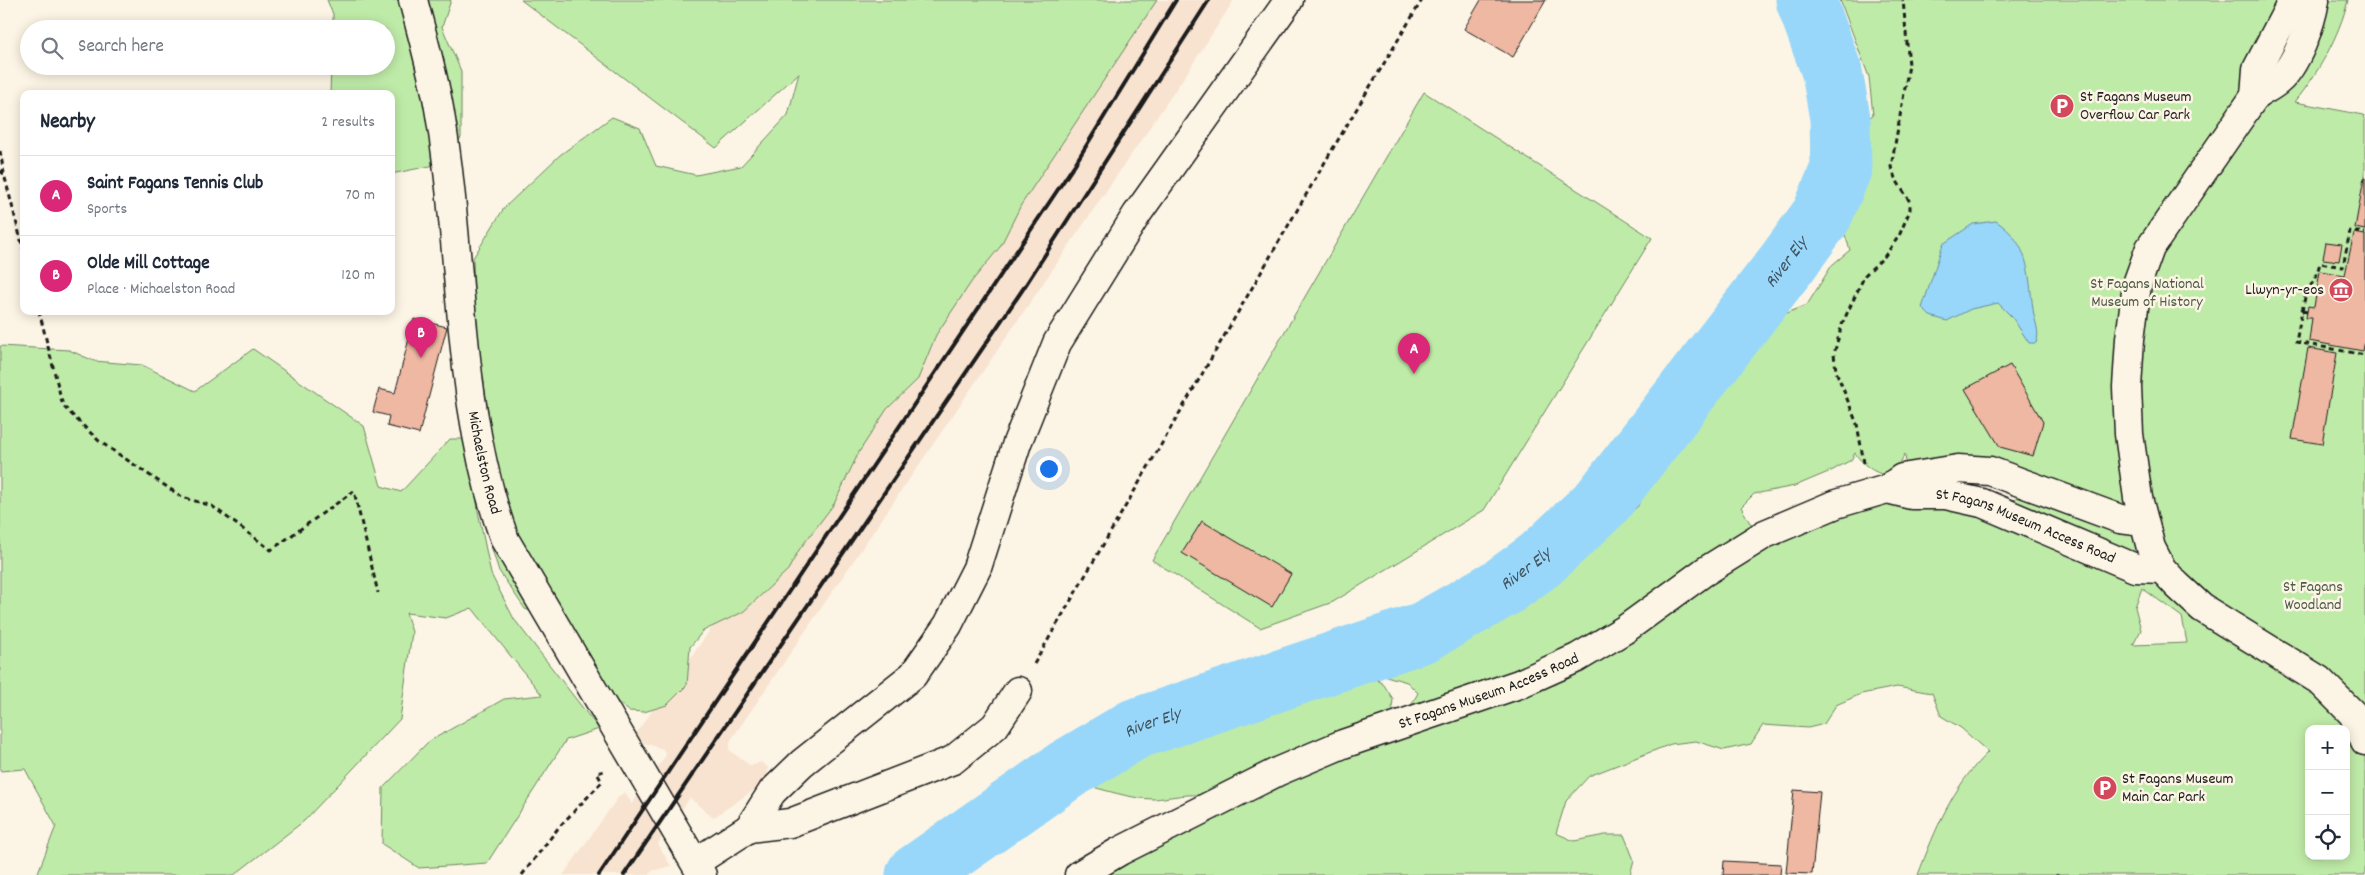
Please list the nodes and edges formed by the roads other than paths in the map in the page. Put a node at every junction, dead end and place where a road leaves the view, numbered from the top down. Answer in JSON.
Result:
{"nodes":[{"id":1,"x":413,"y":0,"type":"edge"},
{"id":2,"x":1289,"y":0,"type":"edge"},
{"id":3,"x":2293,"y":0,"type":"edge"},
{"id":4,"x":2316,"y":0,"type":"edge"},
{"id":5,"x":2255,"y":96,"type":"junction"},
{"id":6,"x":1879,"y":491,"type":"junction"},
{"id":7,"x":2144,"y":522,"type":"junction"},
{"id":8,"x":2162,"y":569,"type":"junction"},
{"id":9,"x":1018,"y":691,"type":"road end"},
{"id":10,"x":2365,"y":741,"type":"edge"},
{"id":11,"x":749,"y":828,"type":"junction"},
{"id":12,"x":699,"y":868,"type":"edge"},
{"id":13,"x":1080,"y":875,"type":"edge"}],
"edges":[{"from":1,"to":12,"type":"street","name":"Michaelston Road"},
{"from":2,"to":11,"type":"street"},
{"from":3,"to":5,"type":"street"},
{"from":4,"to":5,"type":"street"},
{"from":5,"to":7,"type":"street"},
{"from":6,"to":7,"type":"street","name":"St Fagans Museum Access Road"},
{"from":6,"to":8,"type":"street","name":"St Fagans Museum Access Road"},
{"from":6,"to":13,"type":"street","name":"St Fagans Museum Access Road"},
{"from":7,"to":8,"type":"street"},
{"from":8,"to":10,"type":"street"},
{"from":9,"to":11,"type":"street"},
{"from":11,"to":12,"type":"street"}]}
